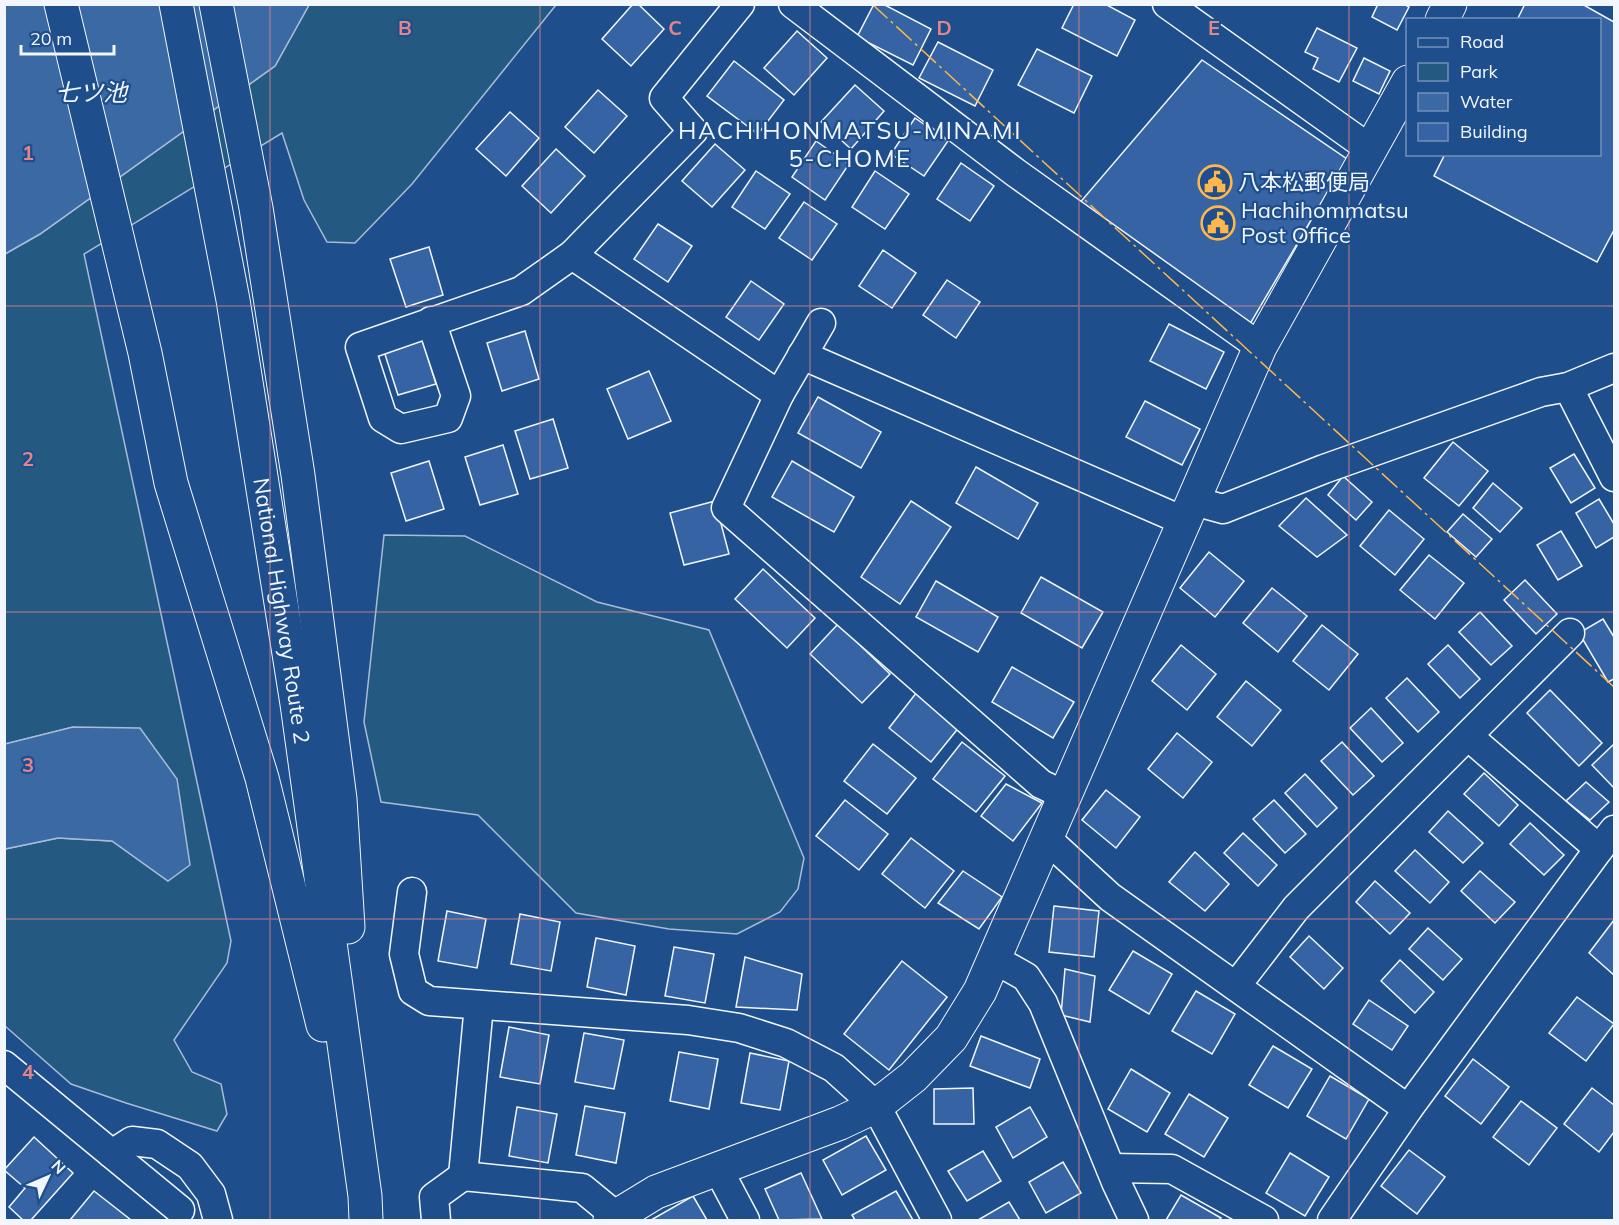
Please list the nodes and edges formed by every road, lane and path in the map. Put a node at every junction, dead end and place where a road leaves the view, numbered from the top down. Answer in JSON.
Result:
{"nodes":[{"id":1,"x":61,"y":4,"type":"edge"},
{"id":2,"x":176,"y":4,"type":"edge"},
{"id":3,"x":216,"y":4,"type":"edge"},
{"id":4,"x":740,"y":4,"type":"edge"},
{"id":5,"x":793,"y":4,"type":"edge"},
{"id":6,"x":1167,"y":4,"type":"edge"},
{"id":7,"x":1450,"y":4,"type":"edge"},
{"id":8,"x":1443,"y":18,"type":"edge"},
{"id":9,"x":1406,"y":84,"type":"edge"},
{"id":10,"x":1370,"y":149,"type":"junction"},
{"id":11,"x":572,"y":255,"type":"junction"},
{"id":12,"x":431,"y":321,"type":"dead end"},
{"id":13,"x":821,"y":323,"type":"dead end"},
{"id":14,"x":1260,"y":347,"type":"junction"},
{"id":15,"x":801,"y":355,"type":"junction"},
{"id":16,"x":1614,"y":368,"type":"edge"},
{"id":17,"x":1568,"y":387,"type":"junction"},
{"id":18,"x":779,"y":395,"type":"junction"},
{"id":19,"x":1614,"y":477,"type":"edge"},
{"id":20,"x":1190,"y":511,"type":"junction"},
{"id":21,"x":1570,"y":633,"type":"dead end"},
{"id":22,"x":1468,"y":735,"type":"junction"},
{"id":23,"x":1066,"y":796,"type":"junction"},
{"id":24,"x":1047,"y":839,"type":"junction"},
{"id":25,"x":1606,"y":840,"type":"edge"},
{"id":26,"x":412,"y":892,"type":"dead end"},
{"id":27,"x":994,"y":959,"type":"junction"},
{"id":28,"x":1236,"y":986,"type":"junction"},
{"id":29,"x":479,"y":1005,"type":"junction"},
{"id":30,"x":4,"y":1065,"type":"edge"},
{"id":31,"x":876,"y":1106,"type":"junction"},
{"id":32,"x":1408,"y":1109,"type":"junction"},
{"id":33,"x":112,"y":1154,"type":"junction"},
{"id":34,"x":1111,"y":1168,"type":"junction"},
{"id":35,"x":718,"y":1169,"type":"junction"},
{"id":36,"x":462,"y":1176,"type":"junction"},
{"id":37,"x":365,"y":1208,"type":"edge"},
{"id":38,"x":180,"y":1210,"type":"dead end"},
{"id":39,"x":613,"y":1218,"type":"edge"},
{"id":40,"x":218,"y":1221,"type":"edge"},
{"id":41,"x":436,"y":1221,"type":"edge"},
{"id":42,"x":745,"y":1221,"type":"edge"},
{"id":43,"x":937,"y":1221,"type":"edge"},
{"id":44,"x":1134,"y":1221,"type":"edge"},
{"id":45,"x":1264,"y":1221,"type":"edge"},
{"id":46,"x":1332,"y":1221,"type":"edge"}],
"edges":[{"from":1,"to":37,"type":"main road"},
{"from":2,"to":37,"type":"main road","name":"National Highway Route 2"},
{"from":3,"to":37,"type":"main road"},
{"from":4,"to":11,"type":"street"},
{"from":5,"to":14,"type":"street"},
{"from":6,"to":10,"type":"street"},
{"from":7,"to":8,"type":"main road"},
{"from":9,"to":10,"type":"main road"},
{"from":10,"to":14,"type":"main road"},
{"from":11,"to":12,"type":"street"},
{"from":11,"to":18,"type":"street"},
{"from":13,"to":15,"type":"street"},
{"from":14,"to":20,"type":"main road"},
{"from":15,"to":18,"type":"street"},
{"from":15,"to":20,"type":"street"},
{"from":16,"to":17,"type":"street"},
{"from":17,"to":19,"type":"street"},
{"from":17,"to":20,"type":"street"},
{"from":18,"to":23,"type":"street"},
{"from":20,"to":23,"type":"main road"},
{"from":21,"to":22,"type":"street"},
{"from":22,"to":25,"type":"street"},
{"from":22,"to":28,"type":"street"},
{"from":23,"to":24,"type":"main road"},
{"from":24,"to":27,"type":"main road"},
{"from":24,"to":28,"type":"street"},
{"from":25,"to":32,"type":"street"},
{"from":26,"to":29,"type":"street"},
{"from":27,"to":31,"type":"main road"},
{"from":27,"to":34,"type":"street"},
{"from":28,"to":32,"type":"street"},
{"from":29,"to":31,"type":"street"},
{"from":29,"to":36,"type":"street"},
{"from":30,"to":33,"type":"street"},
{"from":31,"to":35,"type":"main road"},
{"from":31,"to":43,"type":"street"},
{"from":32,"to":46,"type":"street"},
{"from":33,"to":38,"type":"street"},
{"from":33,"to":40,"type":"street"},
{"from":34,"to":44,"type":"street"},
{"from":34,"to":45,"type":"street"},
{"from":35,"to":39,"type":"main road"},
{"from":35,"to":42,"type":"street"},
{"from":36,"to":39,"type":"street"},
{"from":36,"to":41,"type":"street"}]}
